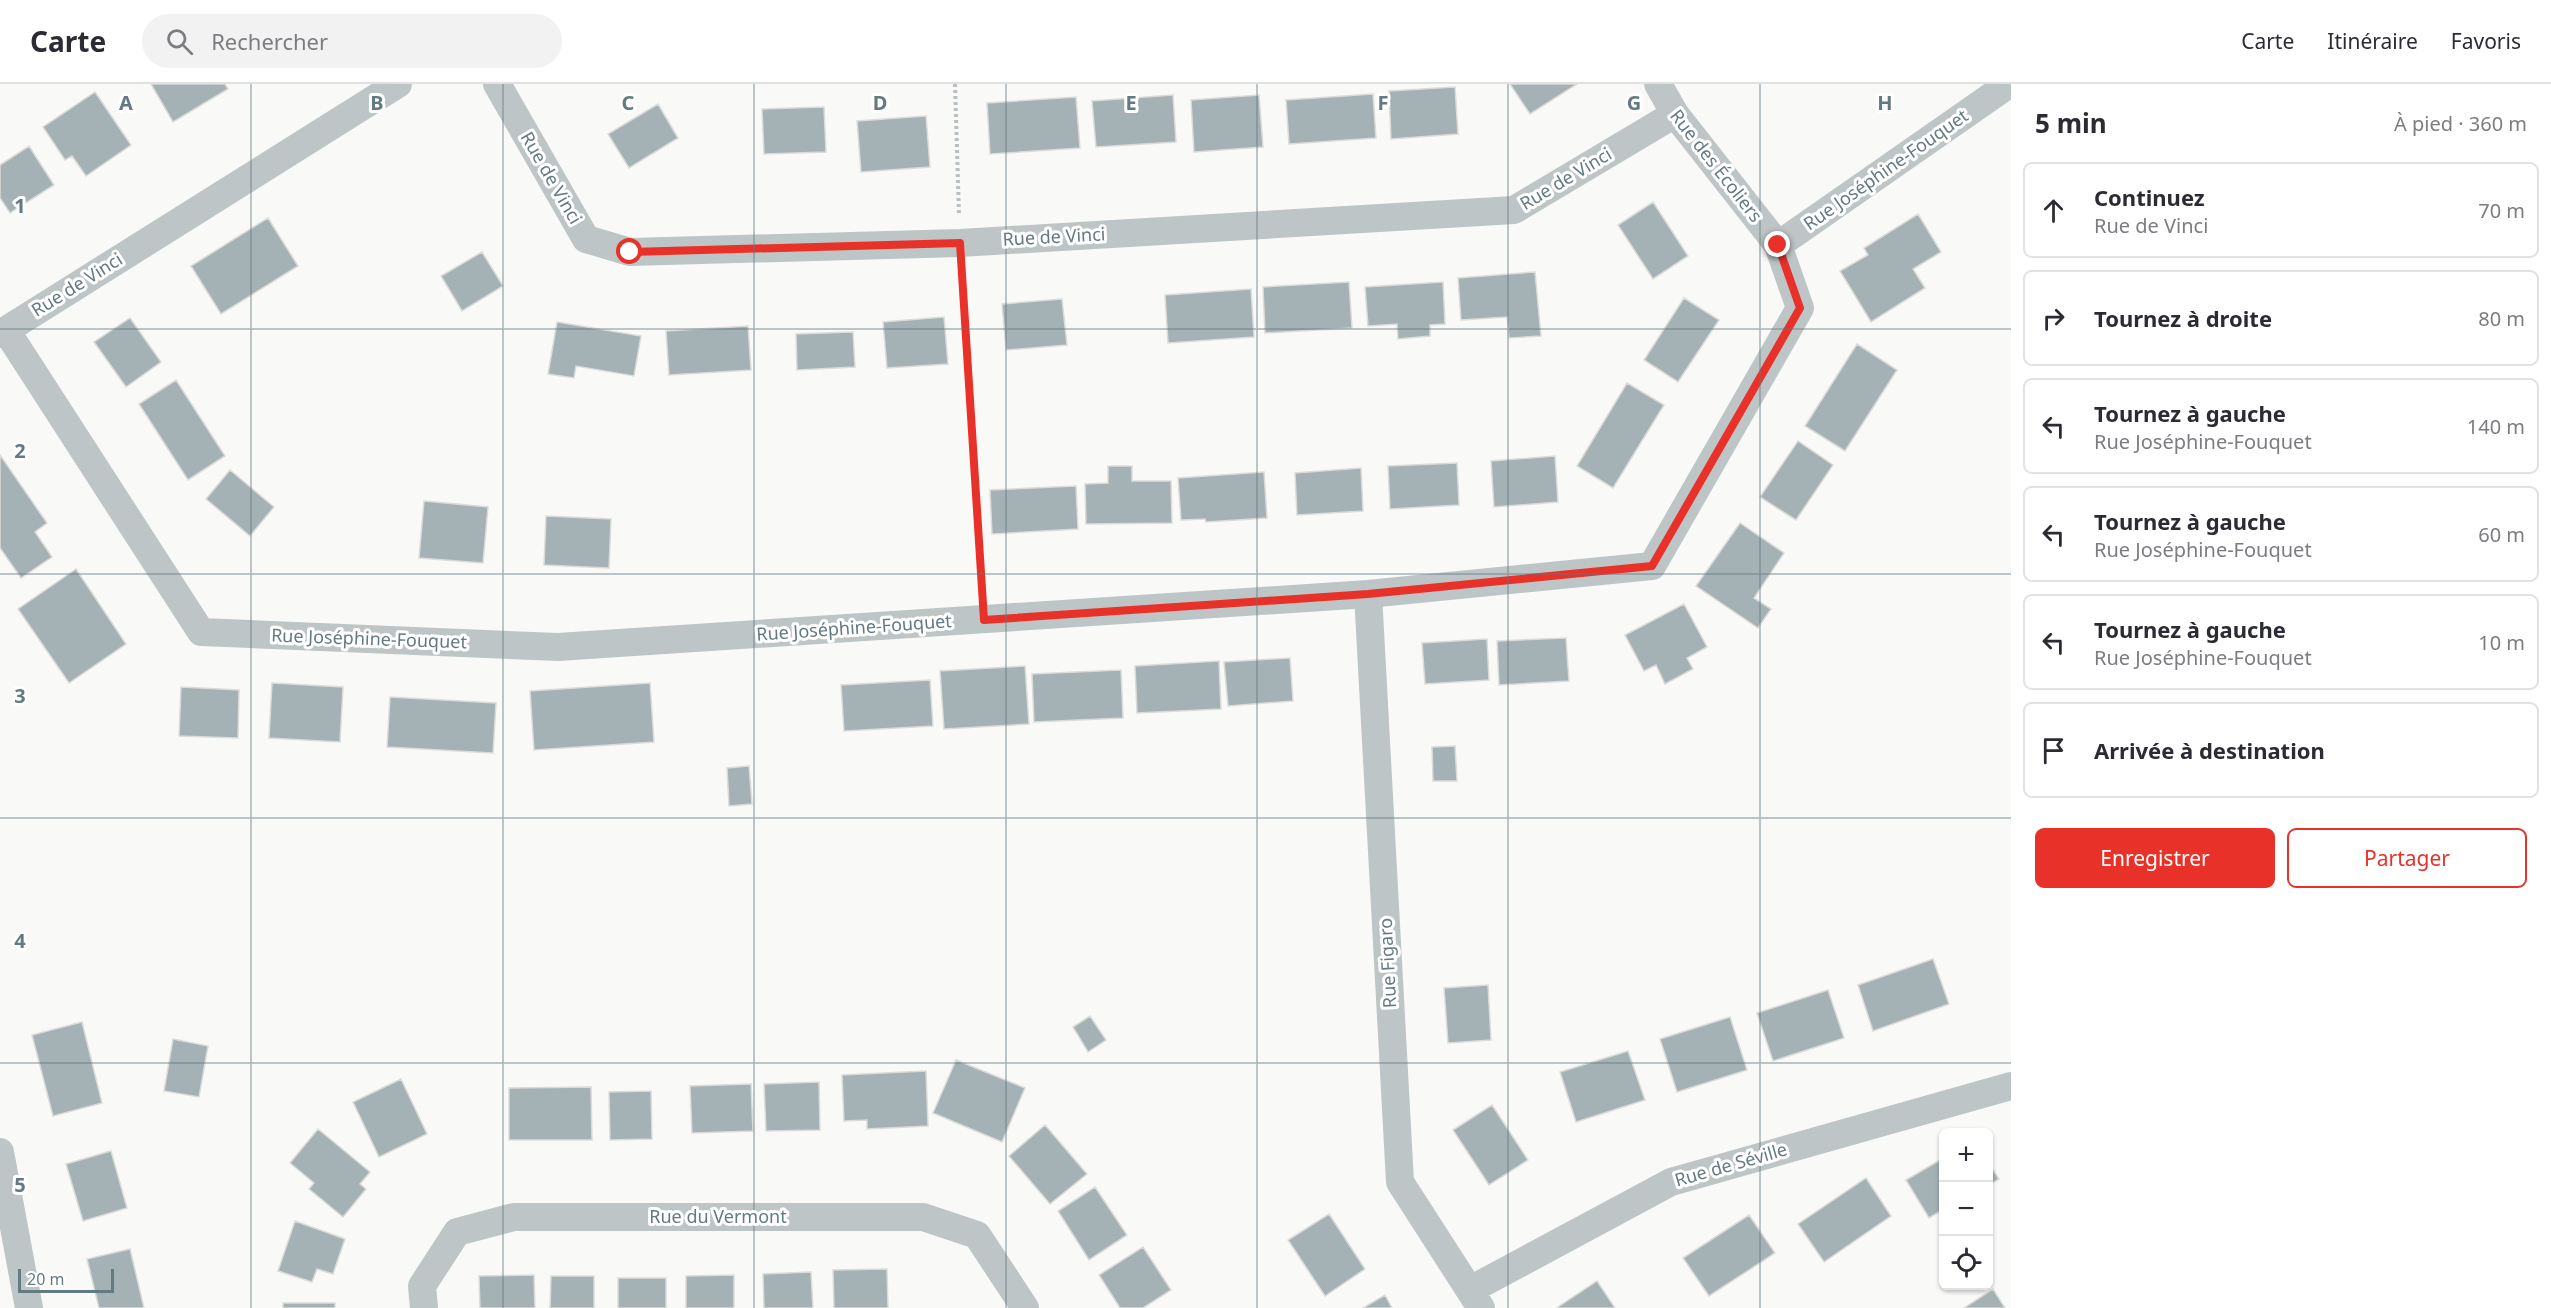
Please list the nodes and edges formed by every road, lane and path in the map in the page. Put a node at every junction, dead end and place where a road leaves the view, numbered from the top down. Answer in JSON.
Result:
{"nodes":[{"id":1,"x":398,"y":84,"type":"edge"},
{"id":2,"x":496,"y":84,"type":"edge"},
{"id":3,"x":955,"y":84,"type":"edge"},
{"id":4,"x":1658,"y":84,"type":"edge"},
{"id":5,"x":2009,"y":84,"type":"edge"},
{"id":6,"x":1675,"y":114,"type":"junction"},
{"id":7,"x":960,"y":243,"type":"junction"},
{"id":8,"x":1778,"y":245,"type":"junction"},
{"id":9,"x":3,"y":332,"type":"edge"},
{"id":10,"x":1368,"y":594,"type":"junction"},
{"id":11,"x":984,"y":620,"type":"junction"},
{"id":12,"x":2011,"y":1086,"type":"edge"},
{"id":13,"x":0,"y":1152,"type":"edge"},
{"id":14,"x":1475,"y":1299,"type":"edge"},
{"id":15,"x":29,"y":1308,"type":"edge"},
{"id":16,"x":424,"y":1308,"type":"edge"},
{"id":17,"x":1025,"y":1308,"type":"edge"}],
"edges":[{"from":1,"to":9,"type":"street","name":"Rue de Vinci"},
{"from":2,"to":7,"type":"street","name":"Rue de Vinci"},
{"from":3,"to":7,"type":"path"},
{"from":4,"to":6,"type":"street","name":"Rue des Écoliers"},
{"from":5,"to":8,"type":"street","name":"Rue Joséphine-Fouquet"},
{"from":6,"to":7,"type":"street","name":"Rue de Vinci"},
{"from":6,"to":8,"type":"street","name":"Rue des Écoliers"},
{"from":7,"to":11,"type":"path"},
{"from":8,"to":10,"type":"street","name":"Rue Joséphine-Fouquet"},
{"from":9,"to":11,"type":"street","name":"Rue Joséphine-Fouquet"},
{"from":10,"to":11,"type":"street","name":"Rue Joséphine-Fouquet"},
{"from":10,"to":14,"type":"street","name":"Rue Figaro"},
{"from":12,"to":14,"type":"street","name":"Rue de Séville"},
{"from":13,"to":15,"type":"street"},
{"from":16,"to":17,"type":"street","name":"Rue du Vermont"}]}
